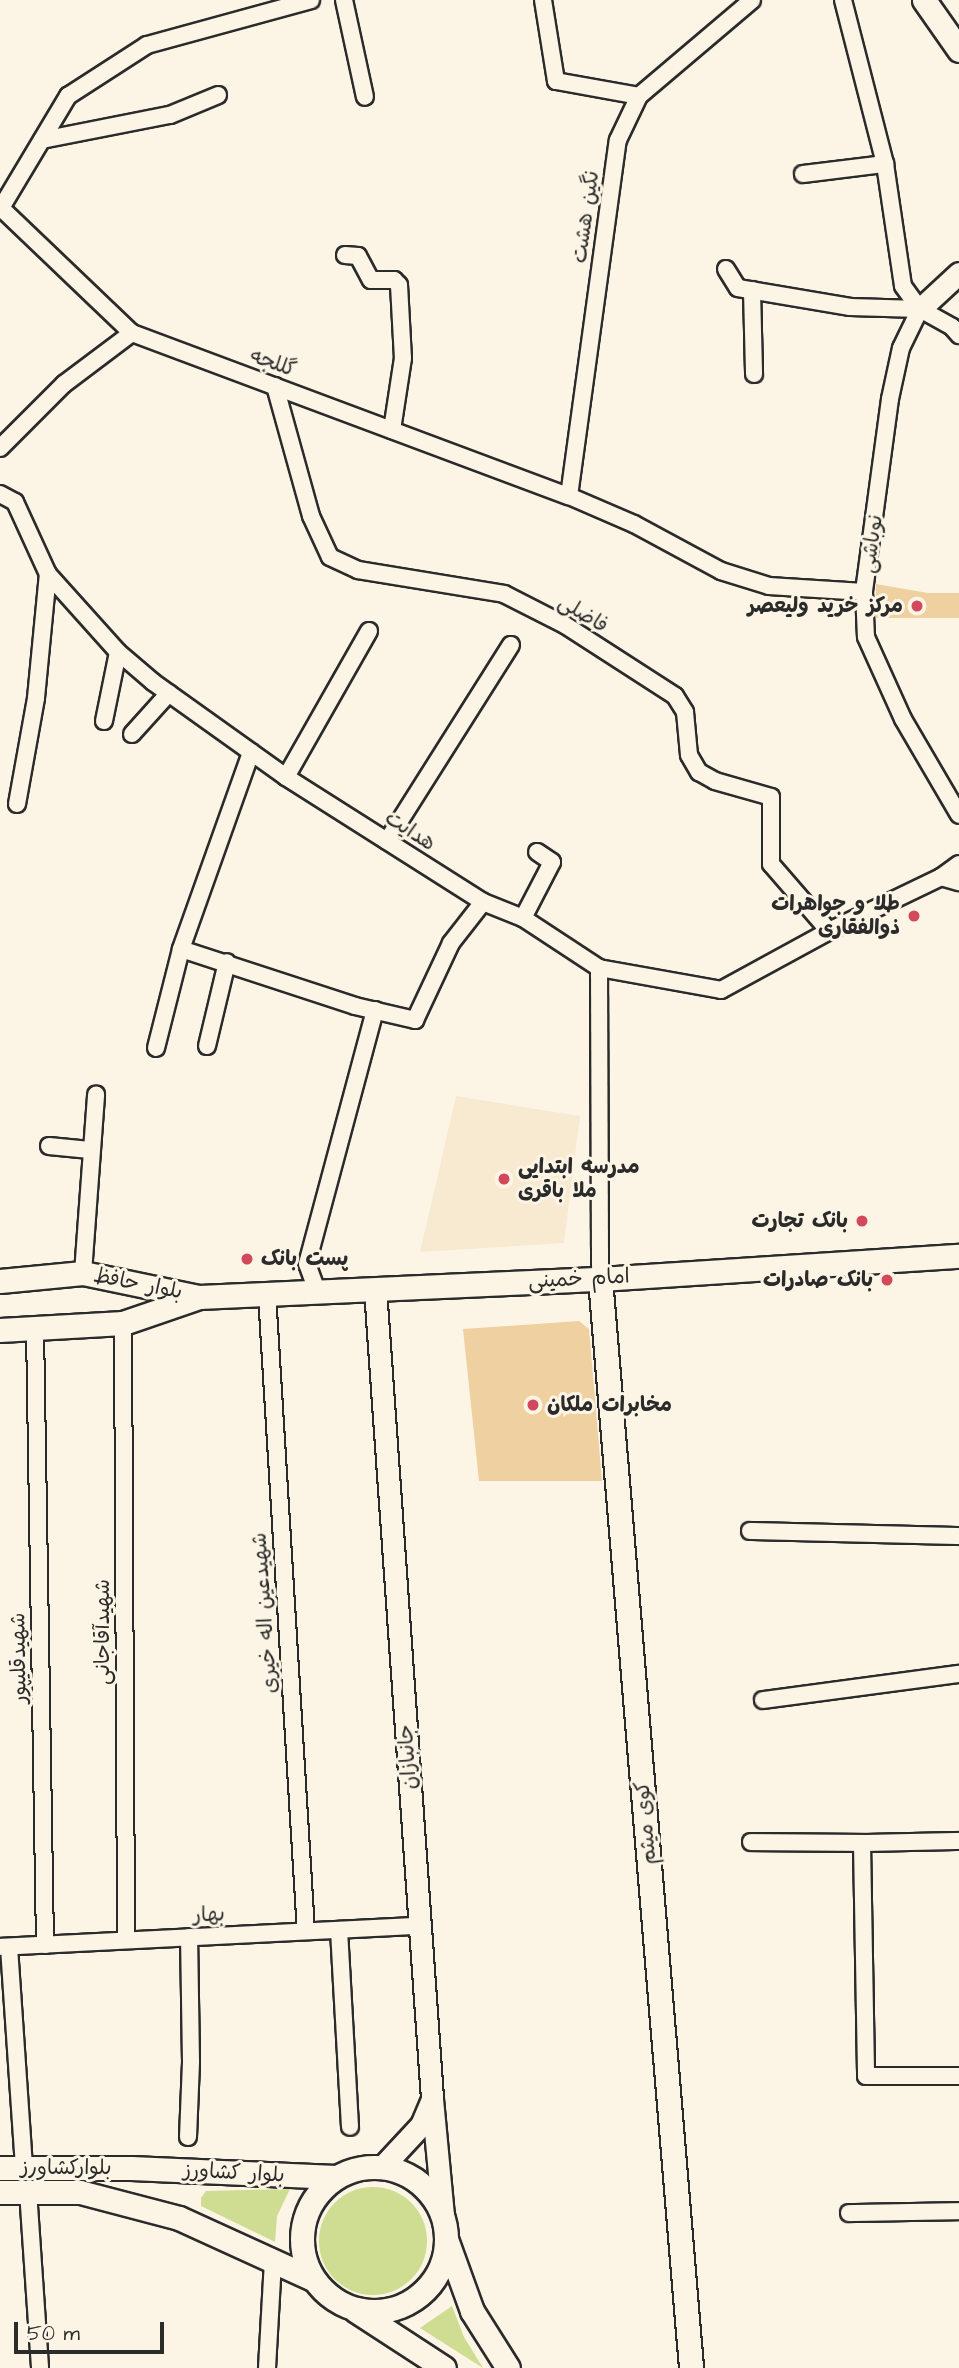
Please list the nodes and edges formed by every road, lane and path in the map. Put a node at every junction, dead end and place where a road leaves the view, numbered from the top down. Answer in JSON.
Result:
{"nodes":[{"id":1,"x":312,"y":0,"type":"edge"},
{"id":2,"x":344,"y":0,"type":"edge"},
{"id":3,"x":543,"y":0,"type":"edge"},
{"id":4,"x":752,"y":0,"type":"edge"},
{"id":5,"x":844,"y":0,"type":"edge"},
{"id":6,"x":924,"y":0,"type":"edge"},
{"id":7,"x":959,"y":50,"type":"edge"},
{"id":8,"x":218,"y":96,"type":"dead end"},
{"id":9,"x":639,"y":96,"type":"junction"},
{"id":10,"x":365,"y":97,"type":"dead end"},
{"id":11,"x":42,"y":140,"type":"junction"},
{"id":12,"x":885,"y":164,"type":"junction"},
{"id":13,"x":803,"y":174,"type":"dead end"},
{"id":14,"x":1,"y":208,"type":"edge"},
{"id":15,"x":345,"y":255,"type":"dead end"},
{"id":16,"x":726,"y":269,"type":"dead end"},
{"id":17,"x":959,"y":273,"type":"edge"},
{"id":18,"x":752,"y":290,"type":"junction"},
{"id":19,"x":920,"y":309,"type":"junction"},
{"id":20,"x":132,"y":333,"type":"junction"},
{"id":21,"x":959,"y":335,"type":"edge"},
{"id":22,"x":754,"y":374,"type":"dead end"},
{"id":23,"x":275,"y":386,"type":"junction"},
{"id":24,"x":392,"y":430,"type":"junction"},
{"id":25,"x":0,"y":448,"type":"edge"},
{"id":26,"x":0,"y":494,"type":"edge"},
{"id":27,"x":569,"y":496,"type":"junction"},
{"id":28,"x":48,"y":573,"type":"junction"},
{"id":29,"x":864,"y":592,"type":"junction"},
{"id":30,"x":369,"y":631,"type":"dead end"},
{"id":31,"x":511,"y":645,"type":"dead end"},
{"id":32,"x":118,"y":652,"type":"junction"},
{"id":33,"x":169,"y":693,"type":"junction"},
{"id":34,"x":104,"y":721,"type":"dead end"},
{"id":35,"x":132,"y":734,"type":"dead end"},
{"id":36,"x":251,"y":752,"type":"junction"},
{"id":37,"x":286,"y":777,"type":"junction"},
{"id":38,"x":17,"y":804,"type":"dead end"},
{"id":39,"x":959,"y":815,"type":"edge"},
{"id":40,"x":387,"y":841,"type":"junction"},
{"id":41,"x":537,"y":852,"type":"dead end"},
{"id":42,"x":959,"y":864,"type":"edge"},
{"id":43,"x":942,"y":877,"type":"junction"},
{"id":44,"x":959,"y":882,"type":"edge"},
{"id":45,"x":483,"y":902,"type":"junction"},
{"id":46,"x":523,"y":918,"type":"junction"},
{"id":47,"x":829,"y":931,"type":"junction"},
{"id":48,"x":181,"y":949,"type":"junction"},
{"id":49,"x":227,"y":962,"type":"junction"},
{"id":50,"x":599,"y":968,"type":"junction"},
{"id":51,"x":375,"y":1010,"type":"junction"},
{"id":52,"x":207,"y":1046,"type":"dead end"},
{"id":53,"x":156,"y":1048,"type":"dead end"},
{"id":54,"x":96,"y":1094,"type":"dead end"},
{"id":55,"x":49,"y":1146,"type":"dead end"},
{"id":56,"x":90,"y":1150,"type":"junction"},
{"id":57,"x":959,"y":1256,"type":"edge"},
{"id":58,"x":83,"y":1273,"type":"junction"},
{"id":59,"x":600,"y":1279,"type":"junction"},
{"id":60,"x":0,"y":1281,"type":"edge"},
{"id":61,"x":375,"y":1289,"type":"junction"},
{"id":62,"x":317,"y":1291,"type":"junction"},
{"id":63,"x":267,"y":1294,"type":"junction"},
{"id":64,"x":199,"y":1297,"type":"junction"},
{"id":65,"x":123,"y":1323,"type":"junction"},
{"id":66,"x":35,"y":1328,"type":"junction"},
{"id":67,"x":0,"y":1330,"type":"edge"},
{"id":68,"x":750,"y":1531,"type":"dead end"},
{"id":69,"x":959,"y":1536,"type":"edge"},
{"id":70,"x":959,"y":1674,"type":"edge"},
{"id":71,"x":763,"y":1700,"type":"dead end"},
{"id":72,"x":959,"y":1841,"type":"edge"},
{"id":73,"x":751,"y":1842,"type":"dead end"},
{"id":74,"x":862,"y":1843,"type":"junction"},
{"id":75,"x":419,"y":1926,"type":"junction"},
{"id":76,"x":340,"y":1930,"type":"junction"},
{"id":77,"x":306,"y":1931,"type":"junction"},
{"id":78,"x":189,"y":1937,"type":"junction"},
{"id":79,"x":126,"y":1940,"type":"junction"},
{"id":80,"x":45,"y":1945,"type":"junction"},
{"id":81,"x":4,"y":1947,"type":"edge"},
{"id":82,"x":959,"y":2077,"type":"edge"},
{"id":83,"x":432,"y":2099,"type":"junction"},
{"id":84,"x":350,"y":2127,"type":"dead end"},
{"id":85,"x":188,"y":2137,"type":"dead end"},
{"id":86,"x":24,"y":2167,"type":"junction"},
{"id":87,"x":382,"y":2167,"type":"junction"},
{"id":88,"x":0,"y":2168,"type":"edge"},
{"id":89,"x":131,"y":2168,"type":"joint"},
{"id":90,"x":337,"y":2177,"type":"junction"},
{"id":91,"x":28,"y":2191,"type":"junction"},
{"id":92,"x":0,"y":2192,"type":"edge"},
{"id":93,"x":959,"y":2211,"type":"edge"},
{"id":94,"x":849,"y":2213,"type":"dead end"},
{"id":95,"x":445,"y":2231,"type":"junction"},
{"id":96,"x":272,"y":2260,"type":"junction"},
{"id":97,"x":313,"y":2279,"type":"junction"},
{"id":98,"x":353,"y":2308,"type":"junction"},
{"id":99,"x":40,"y":2368,"type":"edge"},
{"id":100,"x":267,"y":2368,"type":"edge"},
{"id":101,"x":444,"y":2368,"type":"edge"},
{"id":102,"x":508,"y":2368,"type":"edge"},
{"id":103,"x":691,"y":2368,"type":"edge"}],
"edges":[{"from":1,"to":11,"type":"street"},
{"from":2,"to":10,"type":"street"},
{"from":3,"to":9,"type":"street"},
{"from":4,"to":9,"type":"street","name":"نگین هشت"},
{"from":5,"to":12,"type":"street"},
{"from":6,"to":7,"type":"main road"},
{"from":8,"to":11,"type":"street"},
{"from":9,"to":27,"type":"street","name":"نگین هشت"},
{"from":11,"to":14,"type":"street"},
{"from":12,"to":13,"type":"street"},
{"from":12,"to":19,"type":"street"},
{"from":14,"to":20,"type":"street","name":"گللجه"},
{"from":15,"to":24,"type":"street"},
{"from":16,"to":18,"type":"street"},
{"from":17,"to":19,"type":"street","name":"نوباشی"},
{"from":18,"to":19,"type":"street"},
{"from":18,"to":22,"type":"street"},
{"from":19,"to":21,"type":"street"},
{"from":19,"to":29,"type":"street","name":"نوباشی"},
{"from":20,"to":23,"type":"street","name":"گللجه"},
{"from":20,"to":25,"type":"street"},
{"from":23,"to":24,"type":"street","name":"گللجه"},
{"from":23,"to":47,"type":"street","name":"فاضلی"},
{"from":24,"to":27,"type":"street","name":"گللجه"},
{"from":26,"to":28,"type":"street","name":"هدایت"},
{"from":27,"to":29,"type":"street","name":"گللجه"},
{"from":28,"to":32,"type":"street","name":"هدایت"},
{"from":28,"to":38,"type":"street"},
{"from":29,"to":39,"type":"street","name":"نوباشی"},
{"from":30,"to":37,"type":"street"},
{"from":31,"to":40,"type":"street"},
{"from":32,"to":33,"type":"street","name":"هدایت"},
{"from":32,"to":34,"type":"street"},
{"from":33,"to":35,"type":"street"},
{"from":33,"to":36,"type":"street","name":"هدایت"},
{"from":36,"to":37,"type":"street","name":"هدایت"},
{"from":36,"to":48,"type":"street"},
{"from":37,"to":40,"type":"street","name":"هدایت"},
{"from":40,"to":45,"type":"street","name":"هدایت"},
{"from":41,"to":46,"type":"street"},
{"from":42,"to":43,"type":"street"},
{"from":43,"to":44,"type":"street"},
{"from":43,"to":47,"type":"street"},
{"from":45,"to":46,"type":"street","name":"هدایت"},
{"from":45,"to":51,"type":"street"},
{"from":46,"to":50,"type":"street","name":"هدایت"},
{"from":47,"to":50,"type":"street"},
{"from":48,"to":49,"type":"street"},
{"from":48,"to":53,"type":"street"},
{"from":49,"to":51,"type":"street"},
{"from":49,"to":52,"type":"street"},
{"from":50,"to":59,"type":"street"},
{"from":51,"to":62,"type":"street"},
{"from":54,"to":56,"type":"street"},
{"from":55,"to":56,"type":"street"},
{"from":56,"to":58,"type":"street"},
{"from":57,"to":59,"type":"main road","name":"امام خمینی"},
{"from":58,"to":60,"type":"main road","name":"بلوار حافظ"},
{"from":58,"to":64,"type":"main road","name":"بلوار حافظ"},
{"from":59,"to":61,"type":"main road","name":"امام خمینی"},
{"from":59,"to":103,"type":"main road","name":"کوی میثم"},
{"from":61,"to":62,"type":"main road","name":"امام خمینی"},
{"from":61,"to":75,"type":"street","name":"جانبازان"},
{"from":62,"to":63,"type":"main road","name":"امام خمینی"},
{"from":63,"to":64,"type":"main road","name":"امام خمینی"},
{"from":63,"to":77,"type":"street","name":"شهیدعین اله خیری"},
{"from":64,"to":65,"type":"main road","name":"بلوار حافظ"},
{"from":65,"to":66,"type":"main road","name":"بلوار حافظ"},
{"from":65,"to":79,"type":"street","name":"شهیدآقاجانی"},
{"from":66,"to":67,"type":"main road","name":"بلوار حافظ"},
{"from":66,"to":80,"type":"street","name":"شهیدقلیپور"},
{"from":68,"to":69,"type":"street"},
{"from":70,"to":71,"type":"street"},
{"from":72,"to":74,"type":"street"},
{"from":73,"to":74,"type":"street"},
{"from":74,"to":82,"type":"street"},
{"from":75,"to":76,"type":"street","name":"بهار"},
{"from":75,"to":83,"type":"street","name":"جانبازان"},
{"from":76,"to":77,"type":"street","name":"بهار"},
{"from":76,"to":84,"type":"street"},
{"from":77,"to":78,"type":"street","name":"بهار"},
{"from":78,"to":79,"type":"street","name":"بهار"},
{"from":78,"to":85,"type":"street"},
{"from":79,"to":80,"type":"street","name":"بهار"},
{"from":80,"to":81,"type":"street","name":"بهار"},
{"from":81,"to":86,"type":"street"},
{"from":83,"to":87,"type":"street"},
{"from":83,"to":95,"type":"street","name":"جانبازان"},
{"from":86,"to":88,"type":"main road","name":"بلوارکشاورز"},
{"from":86,"to":89,"type":"main road","name":"بلوارکشاورز"},
{"from":87,"to":90,"type":"main road"},
{"from":87,"to":95,"type":"main road"},
{"from":89,"to":90,"type":"main road","name":"بلوار کشاورز"},
{"from":90,"to":97,"type":"main road"},
{"from":91,"to":92,"type":"main road","name":"بلوارکشاورز"},
{"from":91,"to":96,"type":"main road","name":"بلوارکشاورز"},
{"from":91,"to":99,"type":"street"},
{"from":93,"to":94,"type":"street"},
{"from":95,"to":98,"type":"main road"},
{"from":95,"to":102,"type":"main road"},
{"from":96,"to":97,"type":"main road","name":"بلوارکشاورز"},
{"from":96,"to":100,"type":"street"},
{"from":97,"to":98,"type":"main road"},
{"from":98,"to":101,"type":"main road"}]}
